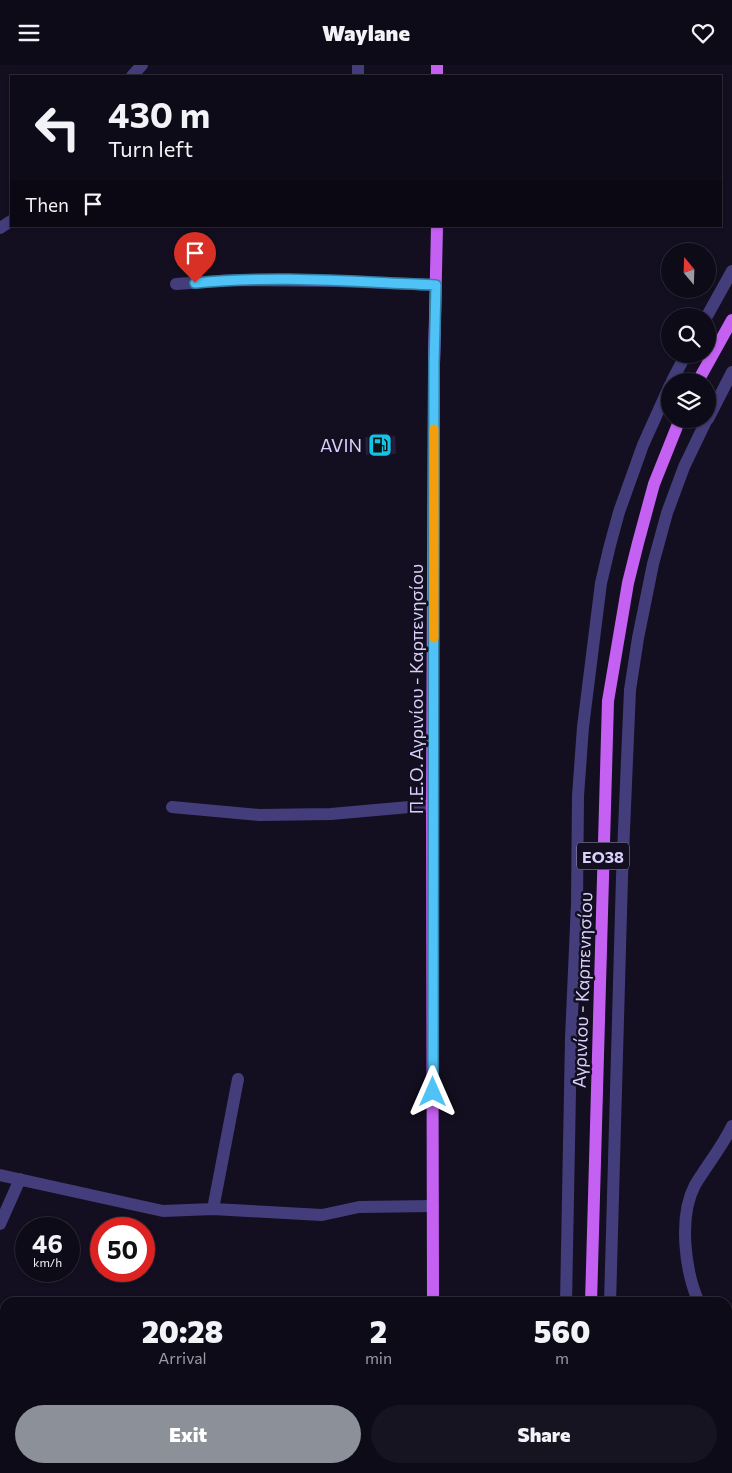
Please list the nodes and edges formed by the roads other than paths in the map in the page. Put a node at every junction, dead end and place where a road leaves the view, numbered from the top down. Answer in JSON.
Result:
{"nodes":[{"id":1,"x":142,"y":65,"type":"edge"},
{"id":2,"x":133,"y":75,"type":"edge"},
{"id":3,"x":438,"y":227,"type":"edge"},
{"id":4,"x":732,"y":271,"type":"edge"},
{"id":5,"x":176,"y":284,"type":"dead end"},
{"id":6,"x":436,"y":285,"type":"junction"},
{"id":7,"x":711,"y":308,"type":"edge"},
{"id":8,"x":732,"y":320,"type":"edge"},
{"id":9,"x":732,"y":372,"type":"edge"},
{"id":10,"x":702,"y":373,"type":"edge"},
{"id":11,"x":716,"y":402,"type":"edge"},
{"id":12,"x":661,"y":405,"type":"edge"},
{"id":13,"x":676,"y":428,"type":"edge"},
{"id":14,"x":703,"y":428,"type":"edge"},
{"id":15,"x":432,"y":805,"type":"junction"},
{"id":16,"x":172,"y":807,"type":"dead end"},
{"id":17,"x":238,"y":1079,"type":"dead end"},
{"id":18,"x":732,"y":1126,"type":"edge"},
{"id":19,"x":0,"y":1175,"type":"edge"},
{"id":20,"x":20,"y":1179,"type":"junction"},
{"id":21,"x":433,"y":1206,"type":"junction"},
{"id":22,"x":213,"y":1209,"type":"junction"},
{"id":23,"x":0,"y":1224,"type":"edge"},
{"id":24,"x":433,"y":1297,"type":"edge"},
{"id":25,"x":566,"y":1297,"type":"edge"},
{"id":26,"x":591,"y":1297,"type":"edge"},
{"id":27,"x":610,"y":1297,"type":"edge"},
{"id":28,"x":697,"y":1297,"type":"edge"}],
"edges":[{"from":1,"to":2,"type":"street"},
{"from":3,"to":6,"type":"main road","name":"Π.Ε.Ο. Αγρινίου - Καρπενησίου"},
{"from":4,"to":7,"type":"street"},
{"from":5,"to":6,"type":"street"},
{"from":6,"to":15,"type":"main road","name":"Π.Ε.Ο. Αγρινίου - Καρπενησίου"},
{"from":8,"to":10,"type":"main road"},
{"from":9,"to":11,"type":"street"},
{"from":12,"to":25,"type":"street"},
{"from":13,"to":26,"type":"main road","name":"Αγρινίου - Καρπενησίου","number":"ΕΟ38"},
{"from":14,"to":27,"type":"street"},
{"from":15,"to":16,"type":"street"},
{"from":15,"to":21,"type":"main road","name":"Π.Ε.Ο. Αγρινίου - Καρπενησίου"},
{"from":17,"to":22,"type":"street"},
{"from":18,"to":28,"type":"street"},
{"from":19,"to":20,"type":"street"},
{"from":20,"to":22,"type":"street"},
{"from":20,"to":23,"type":"street"},
{"from":21,"to":22,"type":"street"},
{"from":21,"to":24,"type":"main road","name":"Π.Ε.Ο. Αγρινίου - Καρπενησίου"}]}
